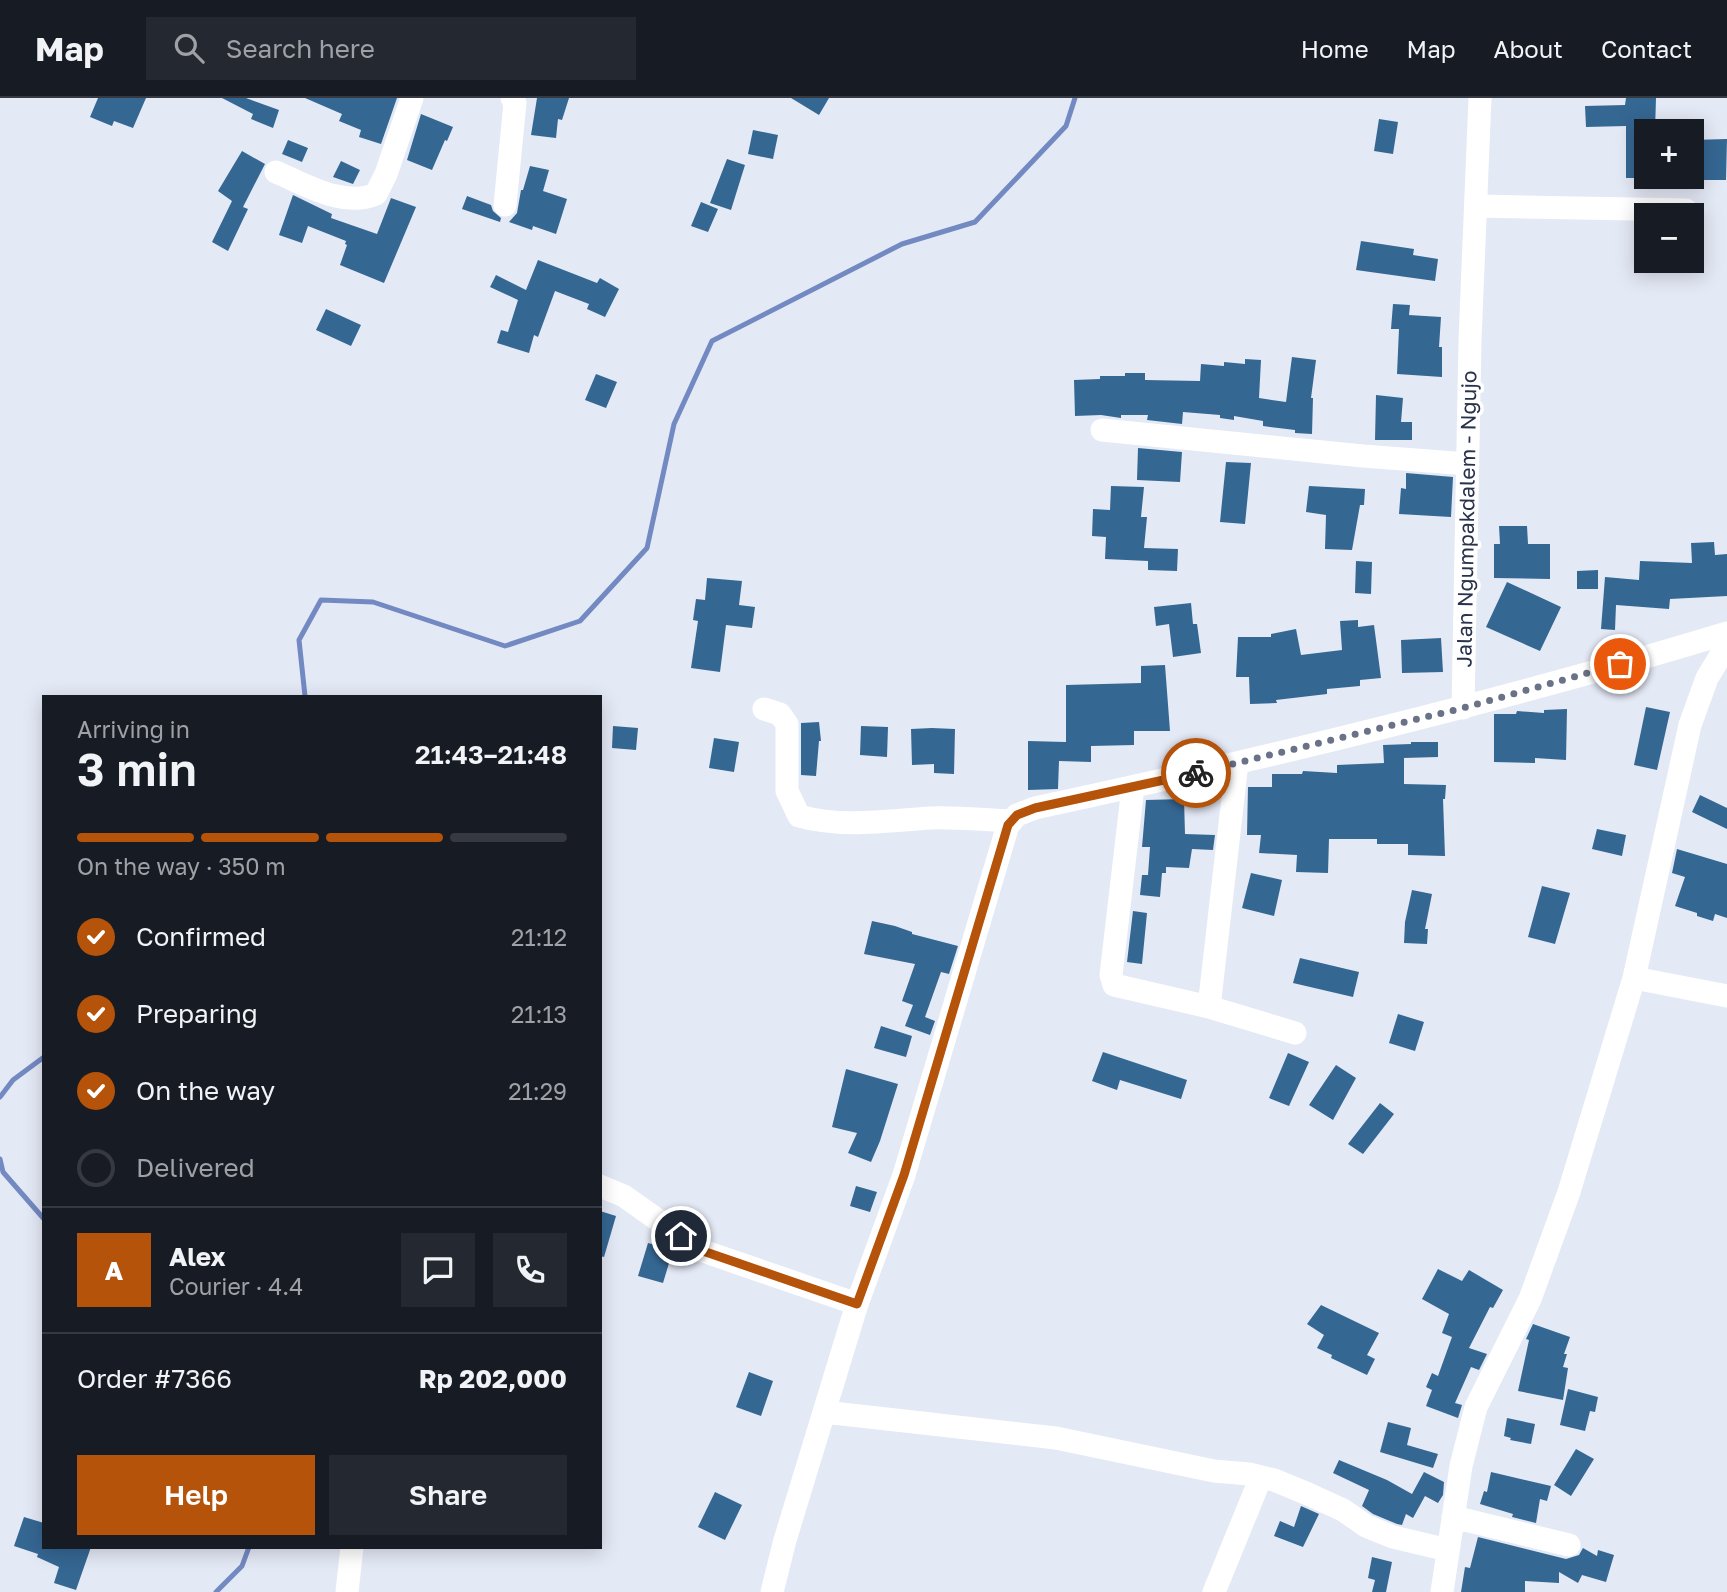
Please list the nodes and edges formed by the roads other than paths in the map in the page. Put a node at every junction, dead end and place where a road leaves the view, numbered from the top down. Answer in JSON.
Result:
{"nodes":[{"id":1,"x":412,"y":98,"type":"edge"},
{"id":2,"x":512,"y":98,"type":"edge"},
{"id":3,"x":1480,"y":98,"type":"edge"},
{"id":4,"x":276,"y":172,"type":"dead end"},
{"id":5,"x":505,"y":205,"type":"dead end"},
{"id":6,"x":1476,"y":206,"type":"junction"},
{"id":7,"x":1634,"y":209,"type":"edge"},
{"id":8,"x":1102,"y":430,"type":"dead end"},
{"id":9,"x":1468,"y":464,"type":"junction"},
{"id":10,"x":1727,"y":632,"type":"edge"},
{"id":11,"x":1727,"y":645,"type":"edge"},
{"id":12,"x":1463,"y":708,"type":"junction"},
{"id":13,"x":764,"y":709,"type":"dead end"},
{"id":14,"x":1237,"y":763,"type":"junction"},
{"id":15,"x":1133,"y":787,"type":"junction"},
{"id":16,"x":1012,"y":821,"type":"junction"},
{"id":17,"x":1634,"y":978,"type":"junction"},
{"id":18,"x":1727,"y":996,"type":"edge"},
{"id":19,"x":1209,"y":1007,"type":"junction"},
{"id":20,"x":1296,"y":1033,"type":"dead end"},
{"id":21,"x":602,"y":1187,"type":"edge"},
{"id":22,"x":857,"y":1304,"type":"junction"},
{"id":23,"x":824,"y":1412,"type":"junction"},
{"id":24,"x":1261,"y":1477,"type":"junction"},
{"id":25,"x":1453,"y":1517,"type":"junction"},
{"id":26,"x":1569,"y":1545,"type":"dead end"},
{"id":27,"x":352,"y":1549,"type":"edge"},
{"id":28,"x":1448,"y":1550,"type":"junction"},
{"id":29,"x":347,"y":1592,"type":"edge"},
{"id":30,"x":772,"y":1592,"type":"edge"},
{"id":31,"x":1214,"y":1592,"type":"edge"},
{"id":32,"x":1442,"y":1592,"type":"edge"}],
"edges":[{"from":1,"to":4,"type":"street"},
{"from":2,"to":5,"type":"street"},
{"from":3,"to":6,"type":"street","name":"Jalan Ngumpakdalem - Ngujo"},
{"from":6,"to":7,"type":"street"},
{"from":6,"to":9,"type":"street","name":"Jalan Ngumpakdalem - Ngujo"},
{"from":8,"to":9,"type":"street"},
{"from":9,"to":12,"type":"street","name":"Jalan Ngumpakdalem - Ngujo"},
{"from":10,"to":12,"type":"street"},
{"from":11,"to":17,"type":"street"},
{"from":12,"to":14,"type":"street"},
{"from":13,"to":16,"type":"street"},
{"from":14,"to":15,"type":"street"},
{"from":14,"to":19,"type":"street"},
{"from":15,"to":16,"type":"street"},
{"from":15,"to":19,"type":"street"},
{"from":16,"to":22,"type":"street"},
{"from":17,"to":18,"type":"street"},
{"from":17,"to":25,"type":"street"},
{"from":19,"to":20,"type":"street"},
{"from":21,"to":22,"type":"street"},
{"from":22,"to":23,"type":"street"},
{"from":23,"to":24,"type":"street"},
{"from":23,"to":30,"type":"street"},
{"from":24,"to":28,"type":"street"},
{"from":24,"to":31,"type":"street"},
{"from":25,"to":26,"type":"street"},
{"from":25,"to":28,"type":"street"},
{"from":27,"to":29,"type":"street"},
{"from":28,"to":32,"type":"street"}]}
